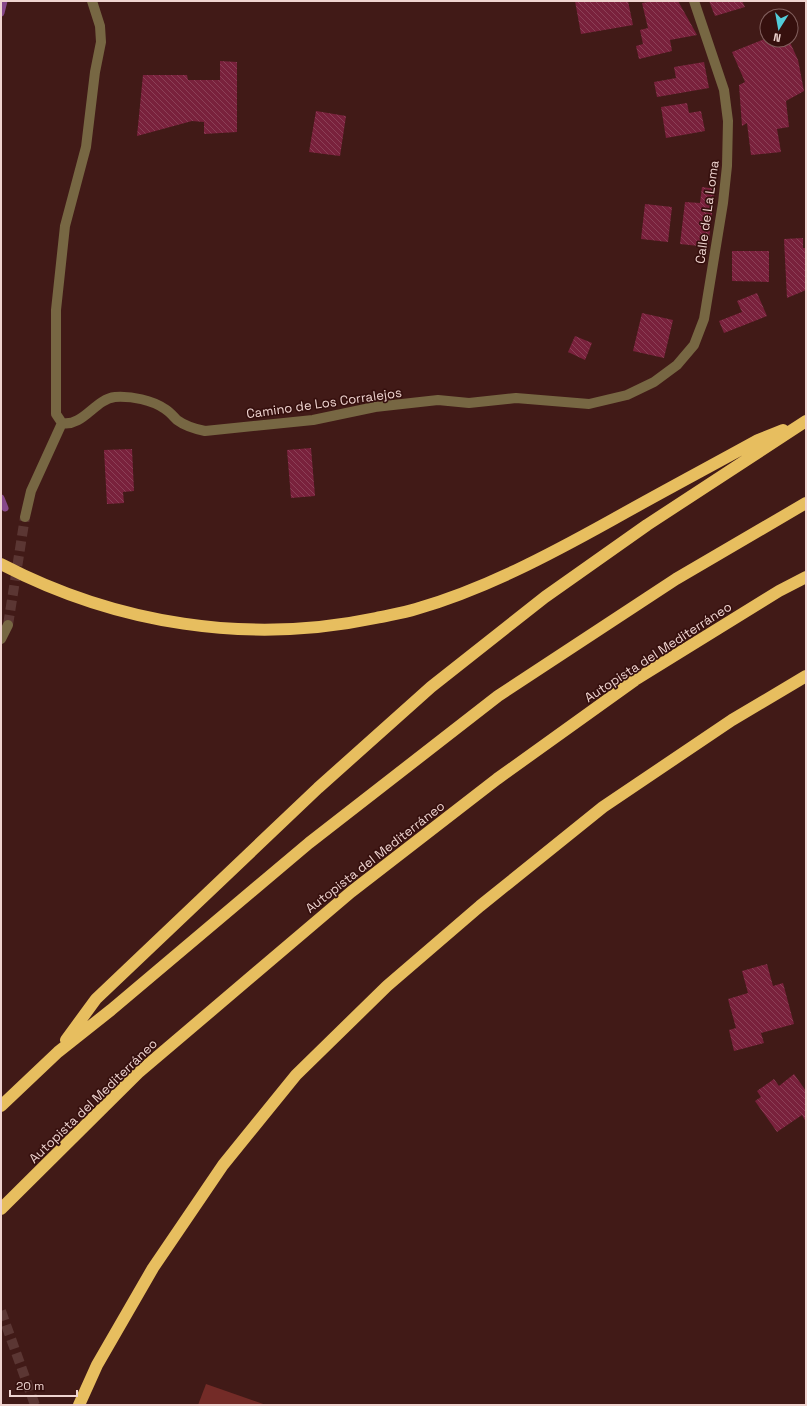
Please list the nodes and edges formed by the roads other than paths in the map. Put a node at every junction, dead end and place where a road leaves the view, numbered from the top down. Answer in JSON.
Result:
{"nodes":[{"id":1,"x":92,"y":1,"type":"edge"},
{"id":2,"x":694,"y":1,"type":"edge"},
{"id":3,"x":627,"y":395,"type":"joint"},
{"id":4,"x":804,"y":422,"type":"edge"},
{"id":5,"x":62,"y":423,"type":"junction"},
{"id":6,"x":806,"y":503,"type":"edge"},
{"id":7,"x":25,"y":517,"type":"tunnel mouth"},
{"id":8,"x":1,"y":564,"type":"edge"},
{"id":9,"x":806,"y":577,"type":"edge"},
{"id":10,"x":8,"y":625,"type":"tunnel mouth"},
{"id":11,"x":1,"y":639,"type":"edge"},
{"id":12,"x":806,"y":676,"type":"edge"},
{"id":13,"x":58,"y":1052,"type":"junction"},
{"id":14,"x":1,"y":1106,"type":"edge"},
{"id":15,"x":1,"y":1209,"type":"edge"},
{"id":16,"x":79,"y":1405,"type":"edge"}],
"edges":[{"from":1,"to":5,"type":"street"},
{"from":2,"to":3,"type":"street","name":"Calle de La Loma"},
{"from":3,"to":5,"type":"street","name":"Camino de Los Corralejos"},
{"from":4,"to":8,"type":"highway"},
{"from":4,"to":13,"type":"highway"},
{"from":5,"to":7,"type":"street"},
{"from":6,"to":13,"type":"highway"},
{"from":9,"to":15,"type":"highway","name":"Autopista del Mediterráneo"},
{"from":10,"to":11,"type":"street"},
{"from":12,"to":16,"type":"highway"},
{"from":13,"to":14,"type":"highway"}]}
